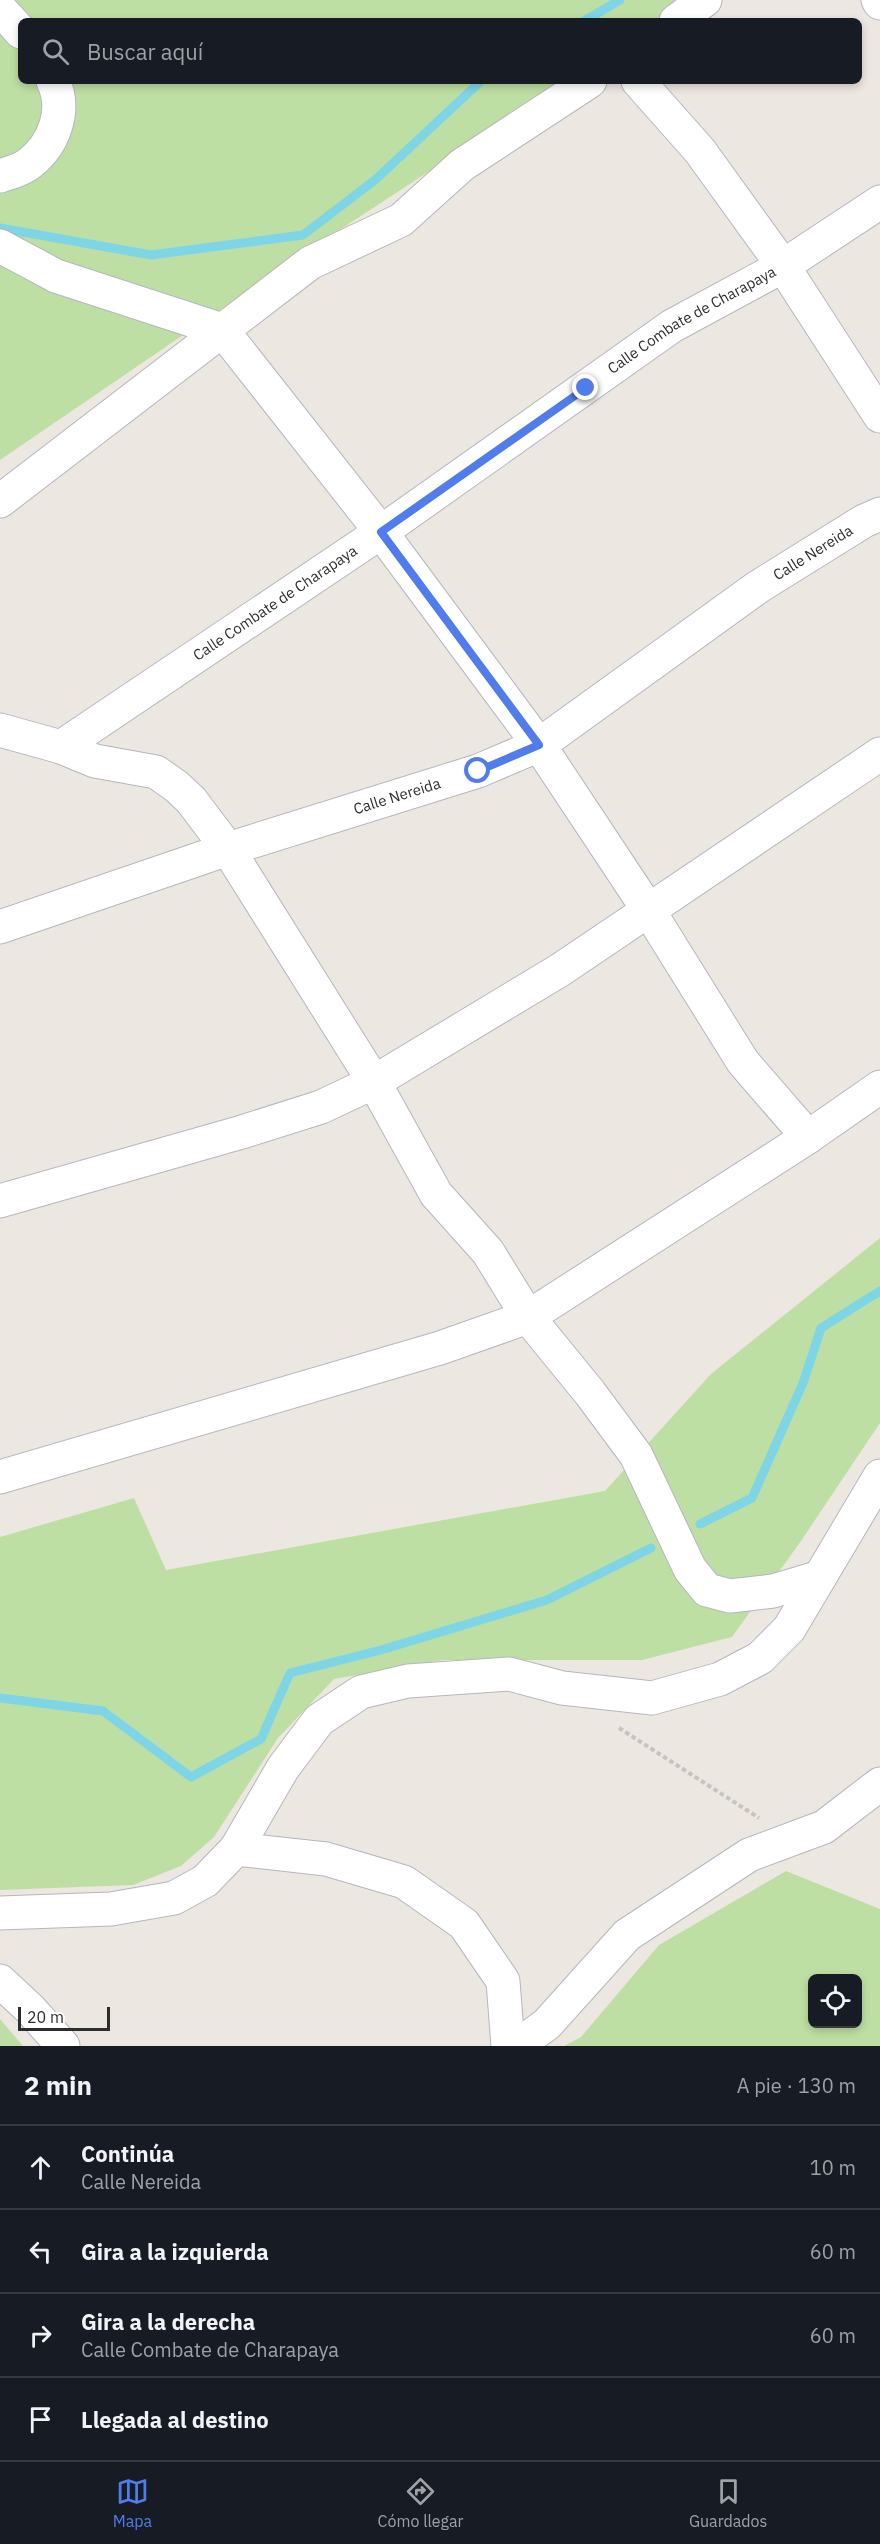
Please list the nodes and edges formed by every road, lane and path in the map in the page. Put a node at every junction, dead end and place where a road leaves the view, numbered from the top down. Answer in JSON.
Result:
{"nodes":[{"id":1,"x":705,"y":0,"type":"edge"},
{"id":2,"x":0,"y":9,"type":"edge"},
{"id":3,"x":680,"y":18,"type":"edge"},
{"id":4,"x":18,"y":29,"type":"edge"},
{"id":5,"x":54,"y":84,"type":"edge"},
{"id":6,"x":585,"y":84,"type":"edge"},
{"id":7,"x":641,"y":84,"type":"edge"},
{"id":8,"x":0,"y":176,"type":"edge"},
{"id":9,"x":880,"y":202,"type":"edge"},
{"id":10,"x":0,"y":246,"type":"edge"},
{"id":11,"x":783,"y":266,"type":"junction"},
{"id":12,"x":222,"y":330,"type":"junction"},
{"id":13,"x":880,"y":416,"type":"edge"},
{"id":14,"x":0,"y":501,"type":"edge"},
{"id":15,"x":880,"y":514,"type":"edge"},
{"id":16,"x":381,"y":532,"type":"junction"},
{"id":17,"x":0,"y":730,"type":"edge"},
{"id":18,"x":539,"y":745,"type":"junction"},
{"id":19,"x":61,"y":747,"type":"junction"},
{"id":20,"x":880,"y":754,"type":"edge"},
{"id":21,"x":228,"y":849,"type":"junction"},
{"id":22,"x":649,"y":911,"type":"junction"},
{"id":23,"x":0,"y":927,"type":"edge"},
{"id":24,"x":374,"y":1082,"type":"junction"},
{"id":25,"x":880,"y":1087,"type":"edge"},
{"id":26,"x":808,"y":1137,"type":"junction"},
{"id":27,"x":0,"y":1201,"type":"edge"},
{"id":28,"x":528,"y":1317,"type":"junction"},
{"id":29,"x":880,"y":1476,"type":"edge"},
{"id":30,"x":0,"y":1478,"type":"edge"},
{"id":31,"x":820,"y":1577,"type":"junction"},
{"id":32,"x":615,"y":1725,"type":"dead end"},
{"id":33,"x":880,"y":1784,"type":"edge"},
{"id":34,"x":795,"y":1838,"type":"junction"},
{"id":35,"x":236,"y":1849,"type":"junction"},
{"id":36,"x":0,"y":1913,"type":"edge"},
{"id":37,"x":0,"y":1981,"type":"edge"},
{"id":38,"x":63,"y":2046,"type":"edge"},
{"id":39,"x":508,"y":2046,"type":"edge"},
{"id":40,"x":517,"y":2046,"type":"edge"}],
"edges":[{"from":1,"to":3,"type":"street"},
{"from":2,"to":4,"type":"street"},
{"from":5,"to":8,"type":"street"},
{"from":6,"to":12,"type":"street"},
{"from":7,"to":11,"type":"street"},
{"from":9,"to":11,"type":"street","name":"Calle Combate de Charapaya"},
{"from":10,"to":12,"type":"street"},
{"from":11,"to":13,"type":"street"},
{"from":11,"to":16,"type":"street","name":"Calle Combate de Charapaya"},
{"from":12,"to":14,"type":"street"},
{"from":12,"to":16,"type":"street"},
{"from":15,"to":18,"type":"street","name":"Calle Nereida"},
{"from":16,"to":18,"type":"street"},
{"from":16,"to":19,"type":"street","name":"Calle Combate de Charapaya"},
{"from":17,"to":19,"type":"street"},
{"from":18,"to":21,"type":"street","name":"Calle Nereida"},
{"from":18,"to":22,"type":"street"},
{"from":19,"to":21,"type":"street"},
{"from":20,"to":22,"type":"street"},
{"from":21,"to":23,"type":"street","name":"Calle Nereida"},
{"from":21,"to":24,"type":"street"},
{"from":22,"to":24,"type":"street"},
{"from":22,"to":26,"type":"street"},
{"from":24,"to":27,"type":"street"},
{"from":24,"to":28,"type":"street"},
{"from":25,"to":26,"type":"street"},
{"from":26,"to":28,"type":"street"},
{"from":28,"to":30,"type":"street"},
{"from":28,"to":31,"type":"street"},
{"from":29,"to":31,"type":"street"},
{"from":31,"to":35,"type":"street"},
{"from":32,"to":34,"type":"path"},
{"from":33,"to":34,"type":"street"},
{"from":34,"to":40,"type":"street"},
{"from":35,"to":36,"type":"street"},
{"from":35,"to":39,"type":"street"},
{"from":37,"to":38,"type":"street"}]}
